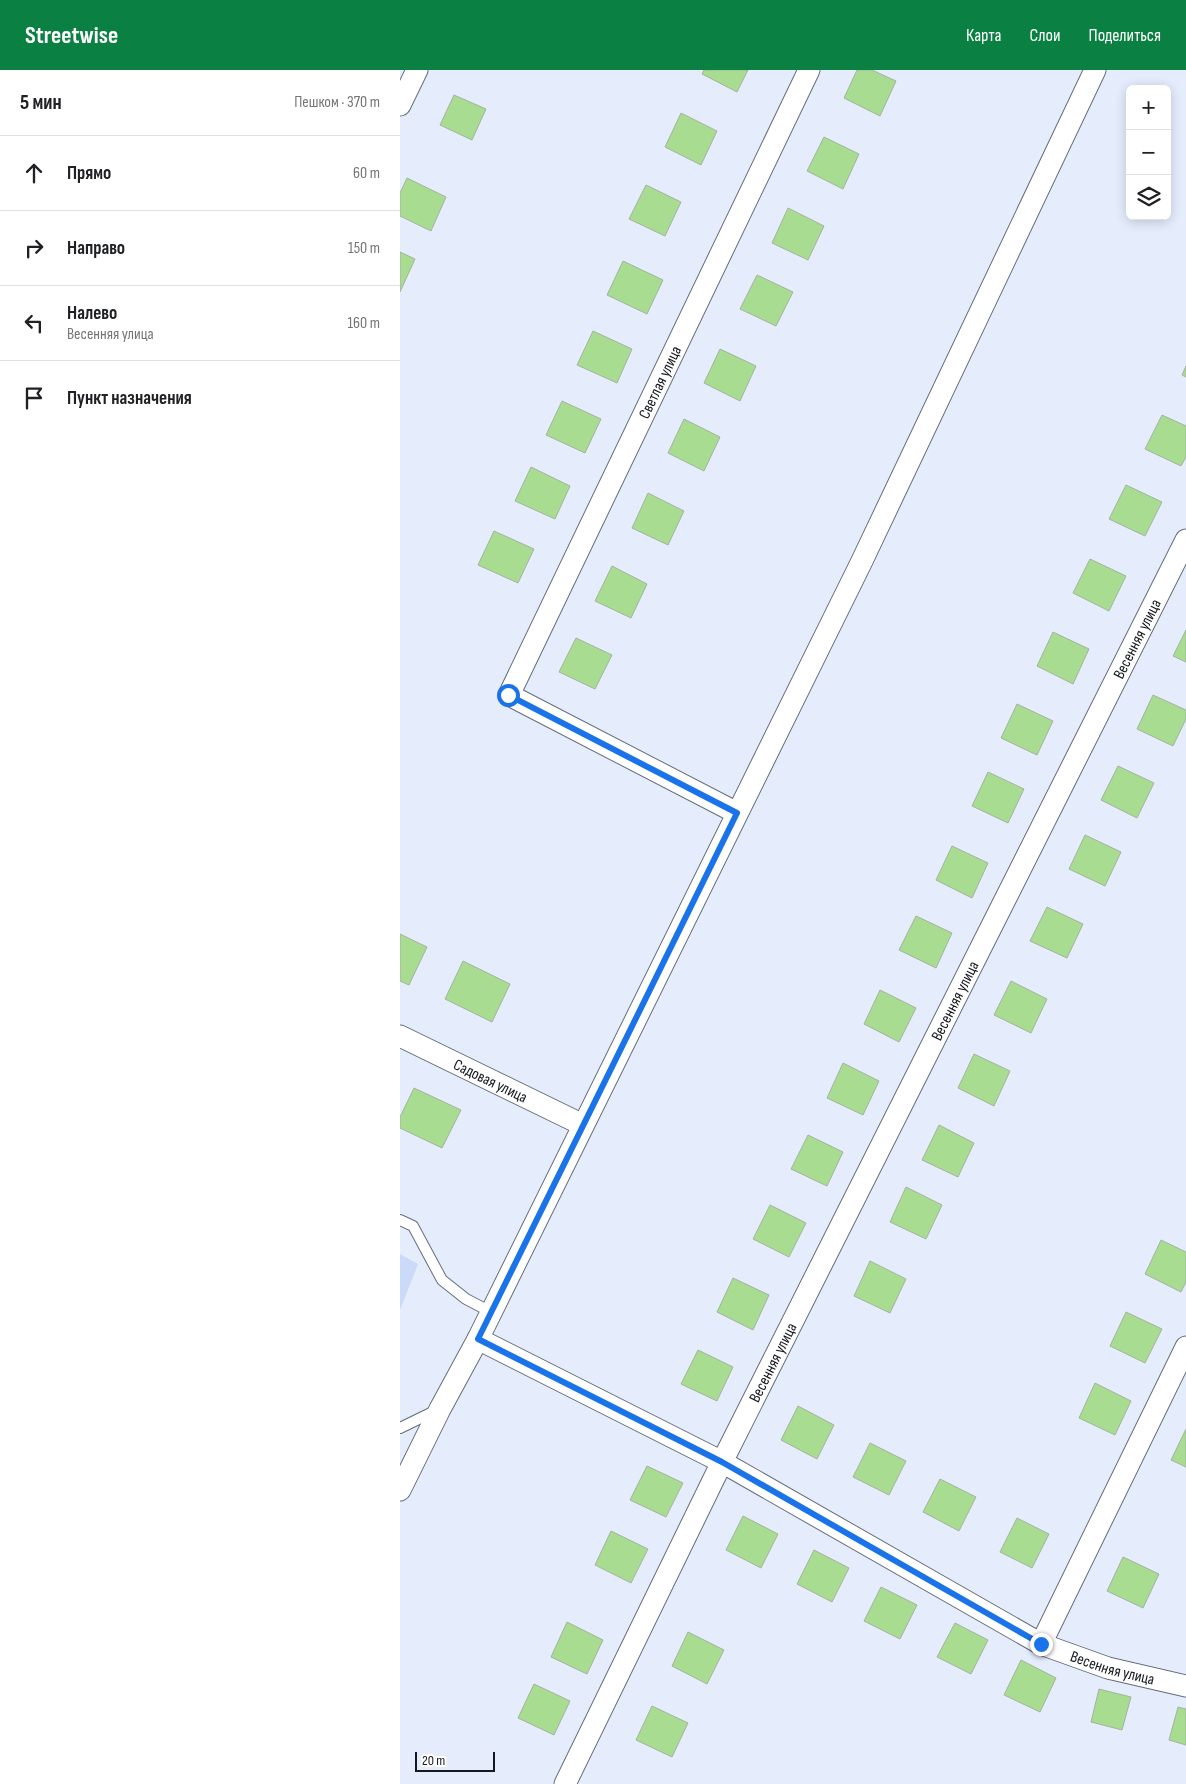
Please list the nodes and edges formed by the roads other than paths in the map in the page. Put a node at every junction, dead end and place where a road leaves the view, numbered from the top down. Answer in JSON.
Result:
{"nodes":[{"id":1,"x":417,"y":70,"type":"edge"},
{"id":2,"x":809,"y":70,"type":"edge"},
{"id":3,"x":1095,"y":70,"type":"edge"},
{"id":4,"x":400,"y":105,"type":"edge"},
{"id":5,"x":1186,"y":540,"type":"edge"},
{"id":6,"x":737,"y":813,"type":"junction"},
{"id":7,"x":400,"y":1036,"type":"edge"},
{"id":8,"x":583,"y":1125,"type":"junction"},
{"id":9,"x":400,"y":1220,"type":"edge"},
{"id":10,"x":491,"y":1312,"type":"junction"},
{"id":11,"x":478,"y":1339,"type":"junction"},
{"id":12,"x":1186,"y":1347,"type":"edge"},
{"id":13,"x":440,"y":1409,"type":"junction"},
{"id":14,"x":400,"y":1428,"type":"edge"},
{"id":15,"x":722,"y":1462,"type":"junction"},
{"id":16,"x":400,"y":1490,"type":"edge"},
{"id":17,"x":1041,"y":1644,"type":"junction"},
{"id":18,"x":1186,"y":1686,"type":"edge"},
{"id":19,"x":565,"y":1784,"type":"edge"}],
"edges":[{"from":1,"to":4,"type":"street"},
{"from":2,"to":6,"type":"street","name":"Светлая улица"},
{"from":3,"to":6,"type":"street"},
{"from":5,"to":15,"type":"street","name":"Весенняя улица"},
{"from":6,"to":8,"type":"street"},
{"from":7,"to":8,"type":"street","name":"Садовая улица"},
{"from":8,"to":10,"type":"street"},
{"from":9,"to":10,"type":"lane"},
{"from":10,"to":11,"type":"street"},
{"from":11,"to":13,"type":"street"},
{"from":11,"to":15,"type":"street","name":"Весенняя улица"},
{"from":12,"to":17,"type":"street"},
{"from":13,"to":14,"type":"lane"},
{"from":13,"to":16,"type":"street"},
{"from":15,"to":17,"type":"street","name":"Весенняя улица"},
{"from":15,"to":19,"type":"street","name":"Весенняя улица"},
{"from":17,"to":18,"type":"street","name":"Весенняя улица"}]}
